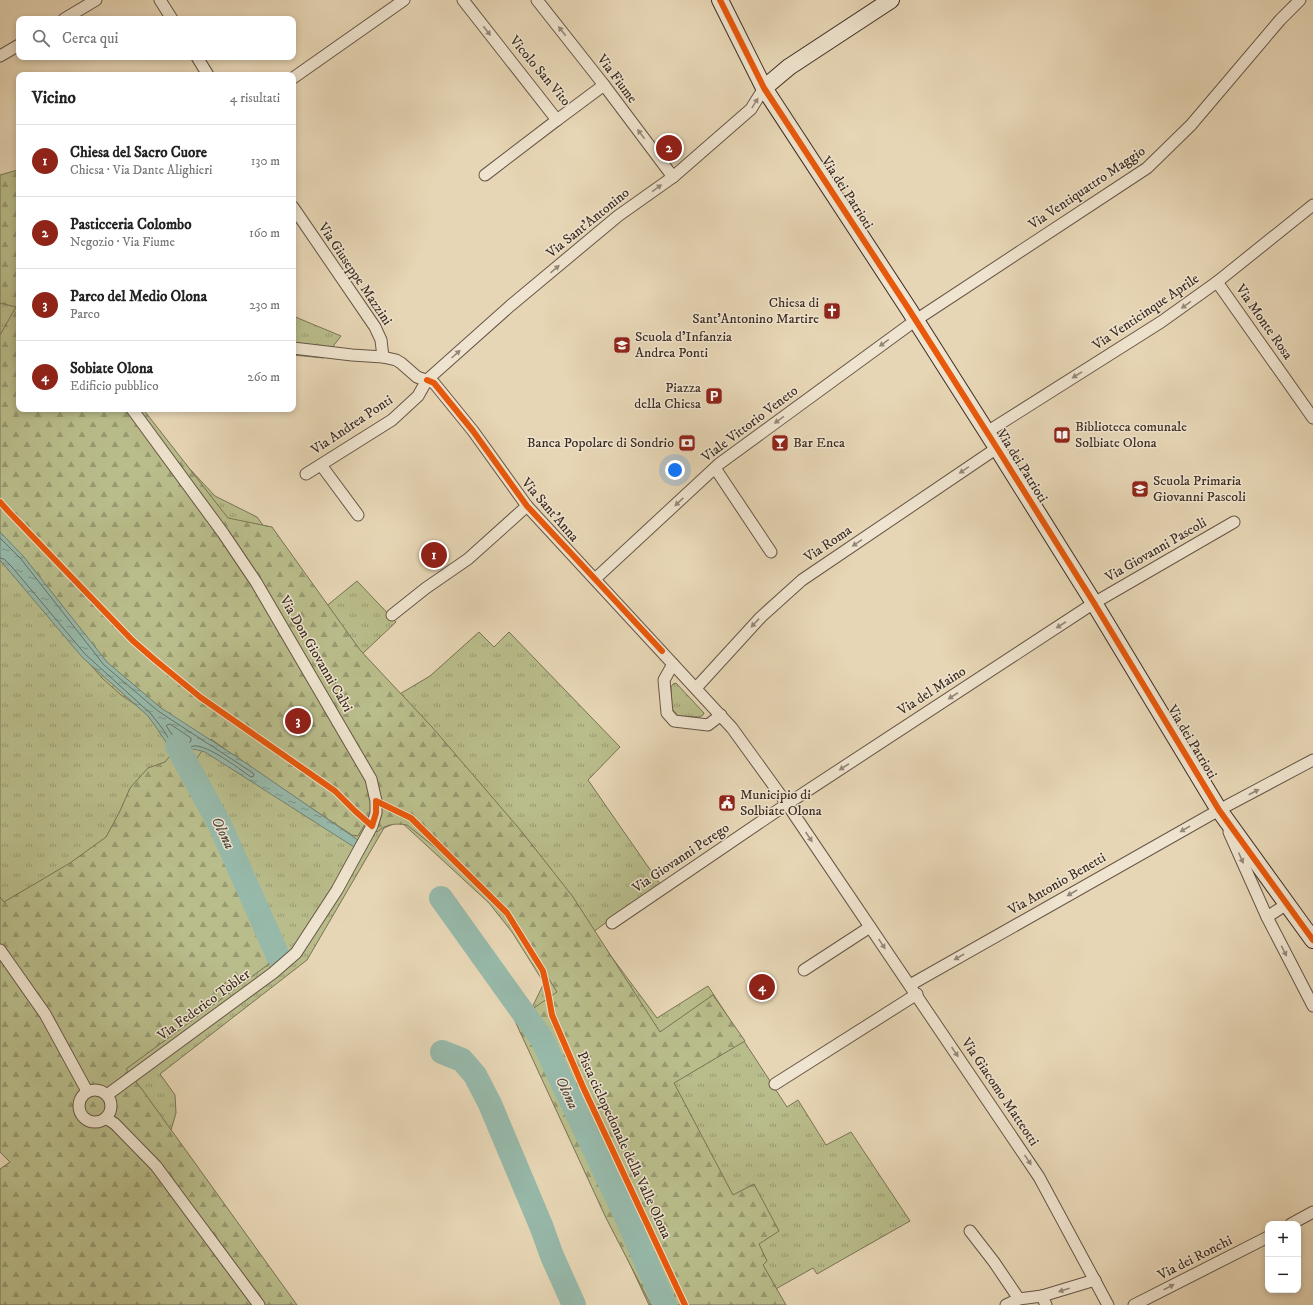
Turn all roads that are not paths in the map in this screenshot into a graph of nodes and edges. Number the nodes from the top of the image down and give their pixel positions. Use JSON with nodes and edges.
{"nodes":[{"id":1,"x":96,"y":0,"type":"edge"},
{"id":2,"x":160,"y":0,"type":"edge"},
{"id":3,"x":404,"y":0,"type":"edge"},
{"id":4,"x":463,"y":0,"type":"edge"},
{"id":5,"x":537,"y":0,"type":"edge"},
{"id":6,"x":720,"y":0,"type":"edge"},
{"id":7,"x":891,"y":0,"type":"edge"},
{"id":8,"x":1300,"y":0,"type":"edge"},
{"id":9,"x":69,"y":16,"type":"edge"},
{"id":10,"x":170,"y":16,"type":"edge"},
{"id":11,"x":16,"y":47,"type":"edge"},
{"id":12,"x":0,"y":56,"type":"edge"},
{"id":13,"x":199,"y":60,"type":"edge"},
{"id":14,"x":206,"y":72,"type":"edge"},
{"id":15,"x":296,"y":76,"type":"edge"},
{"id":16,"x":604,"y":85,"type":"junction"},
{"id":17,"x":764,"y":88,"type":"junction"},
{"id":18,"x":557,"y":120,"type":"junction"},
{"id":19,"x":486,"y":175,"type":"dead end"},
{"id":20,"x":673,"y":177,"type":"junction"},
{"id":21,"x":1313,"y":205,"type":"edge"},
{"id":22,"x":296,"y":212,"type":"edge"},
{"id":23,"x":1217,"y":282,"type":"junction"},
{"id":24,"x":916,"y":320,"type":"junction"},
{"id":25,"x":296,"y":348,"type":"edge"},
{"id":26,"x":382,"y":357,"type":"junction"},
{"id":27,"x":427,"y":380,"type":"junction"},
{"id":28,"x":134,"y":412,"type":"edge"},
{"id":29,"x":1313,"y":418,"type":"edge"},
{"id":30,"x":987,"y":432,"type":"junction"},
{"id":31,"x":997,"y":448,"type":"junction"},
{"id":32,"x":321,"y":465,"type":"junction"},
{"id":33,"x":715,"y":468,"type":"junction"},
{"id":34,"x":306,"y":474,"type":"dead end"},
{"id":35,"x":527,"y":506,"type":"junction"},
{"id":36,"x":358,"y":515,"type":"dead end"},
{"id":37,"x":1234,"y":522,"type":"dead end"},
{"id":38,"x":772,"y":552,"type":"dead end"},
{"id":39,"x":594,"y":579,"type":"junction"},
{"id":40,"x":1094,"y":603,"type":"junction"},
{"id":41,"x":392,"y":615,"type":"dead end"},
{"id":42,"x":673,"y":664,"type":"junction"},
{"id":43,"x":696,"y":688,"type":"junction"},
{"id":44,"x":721,"y":715,"type":"junction"},
{"id":45,"x":1313,"y":760,"type":"edge"},
{"id":46,"x":787,"y":804,"type":"junction"},
{"id":47,"x":1219,"y":810,"type":"junction"},
{"id":48,"x":1287,"y":904,"type":"junction"},
{"id":49,"x":1266,"y":917,"type":"junction"},
{"id":50,"x":612,"y":923,"type":"dead end"},
{"id":51,"x":870,"y":927,"type":"junction"},
{"id":52,"x":310,"y":931,"type":"joint"},
{"id":53,"x":1313,"y":940,"type":"edge"},
{"id":54,"x":0,"y":950,"type":"edge"},
{"id":55,"x":804,"y":970,"type":"dead end"},
{"id":56,"x":913,"y":989,"type":"junction"},
{"id":57,"x":1313,"y":1006,"type":"edge"},
{"id":58,"x":775,"y":1084,"type":"dead end"},
{"id":59,"x":87,"y":1091,"type":"junction"},
{"id":60,"x":107,"y":1095,"type":"junction"},
{"id":61,"x":106,"y":1118,"type":"junction"},
{"id":62,"x":1313,"y":1212,"type":"edge"},
{"id":63,"x":1296,"y":1221,"type":"edge"},
{"id":64,"x":970,"y":1232,"type":"dead end"},
{"id":65,"x":1265,"y":1239,"type":"edge"},
{"id":66,"x":1095,"y":1280,"type":"junction"},
{"id":67,"x":1018,"y":1299,"type":"junction"},
{"id":68,"x":1044,"y":1301,"type":"edge"},
{"id":69,"x":259,"y":1305,"type":"edge"},
{"id":70,"x":1006,"y":1305,"type":"edge"},
{"id":71,"x":1108,"y":1305,"type":"edge"},
{"id":72,"x":1134,"y":1305,"type":"edge"}],
"edges":[{"from":1,"to":9,"type":"street"},
{"from":2,"to":10,"type":"street"},
{"from":3,"to":15,"type":"street"},
{"from":4,"to":18,"type":"street","name":"Vicolo San Vito","one_way":true},
{"from":16,"to":5,"type":"street","name":"Via Fiume","one_way":true},
{"from":6,"to":17,"type":"street","name":"Via dei Patrioti"},
{"from":7,"to":17,"type":"street"},
{"from":8,"to":24,"type":"street","name":"Via Ventiquattro Maggio"},
{"from":11,"to":12,"type":"street"},
{"from":13,"to":14,"type":"street"},
{"from":16,"to":18,"type":"street","name":"Vicolo San Vito"},
{"from":20,"to":16,"type":"street","name":"Via Fiume","one_way":true},
{"from":20,"to":17,"type":"street","name":"Via Sant'Antonino","one_way":true},
{"from":17,"to":24,"type":"street","name":"Via dei Patrioti"},
{"from":18,"to":19,"type":"street"},
{"from":27,"to":20,"type":"street","name":"Via Sant'Antonino","one_way":true},
{"from":21,"to":23,"type":"street","name":"Via Venticinque Aprile"},
{"from":22,"to":26,"type":"street","name":"Via Giuseppe Mazzini"},
{"from":23,"to":29,"type":"street","name":"Via Monte Rosa"},
{"from":23,"to":30,"type":"street","name":"Via Venticinque Aprile","one_way":true},
{"from":24,"to":30,"type":"street","name":"Via dei Patrioti"},
{"from":24,"to":33,"type":"street","name":"Viale Vittorio Veneto","one_way":true},
{"from":25,"to":26,"type":"street"},
{"from":26,"to":27,"type":"street"},
{"from":27,"to":32,"type":"street","name":"Via Andrea Ponti"},
{"from":27,"to":35,"type":"street","name":"Via Sant'Anna"},
{"from":28,"to":52,"type":"street","name":"Via Don Giovanni Calvi"},
{"from":30,"to":31,"type":"street","name":"Via dei Patrioti"},
{"from":31,"to":40,"type":"street","name":"Via dei Patrioti"},
{"from":31,"to":43,"type":"street","name":"Via Roma","one_way":true},
{"from":32,"to":34,"type":"street","name":"Via Andrea Ponti"},
{"from":32,"to":36,"type":"street"},
{"from":33,"to":38,"type":"street"},
{"from":33,"to":39,"type":"street","name":"Viale Vittorio Veneto","one_way":true},
{"from":35,"to":39,"type":"street","name":"Via Sant'Anna"},
{"from":35,"to":41,"type":"street"},
{"from":37,"to":40,"type":"street","name":"Via Giovanni Pascoli"},
{"from":39,"to":42,"type":"street","name":"Via Sant'Anna"},
{"from":40,"to":46,"type":"street","name":"Via del Maino","one_way":true},
{"from":40,"to":47,"type":"street","name":"Via dei Patrioti"},
{"from":42,"to":43,"type":"street","name":"Via Sant'Anna"},
{"from":42,"to":44,"type":"street"},
{"from":43,"to":44,"type":"street","name":"Via Giacomo Matteotti"},
{"from":44,"to":46,"type":"street","name":"Via Giacomo Matteotti"},
{"from":47,"to":45,"type":"street","name":"Via Antonio Benetti","one_way":true},
{"from":46,"to":50,"type":"street","name":"Via Giovanni Perego"},
{"from":46,"to":51,"type":"street","name":"Via Giacomo Matteotti","one_way":true},
{"from":47,"to":48,"type":"street","name":"Via dei Patrioti"},
{"from":47,"to":49,"type":"street","one_way":true},
{"from":47,"to":56,"type":"street","name":"Via Antonio Benetti","one_way":true},
{"from":48,"to":49,"type":"street"},
{"from":48,"to":53,"type":"street","name":"Via dei Patrioti"},
{"from":49,"to":57,"type":"street","one_way":true},
{"from":51,"to":55,"type":"street"},
{"from":51,"to":56,"type":"street","name":"Via Giacomo Matteotti","one_way":true},
{"from":52,"to":60,"type":"street","name":"Via Federico Tobler"},
{"from":54,"to":59,"type":"street"},
{"from":56,"to":58,"type":"street","name":"Via Antonio Benetti"},
{"from":56,"to":66,"type":"street","name":"Via Giacomo Matteotti","one_way":true},
{"from":59,"to":60,"type":"street"},
{"from":59,"to":61,"type":"street"},
{"from":60,"to":61,"type":"street"},
{"from":61,"to":69,"type":"street"},
{"from":62,"to":63,"type":"street"},
{"from":64,"to":67,"type":"street"},
{"from":72,"to":65,"type":"street","name":"Via dei Ronchi","one_way":true},
{"from":66,"to":68,"type":"street","one_way":true},
{"from":66,"to":71,"type":"street","name":"Via Giacomo Matteotti"},
{"from":67,"to":68,"type":"street"},
{"from":67,"to":70,"type":"street"}]}
